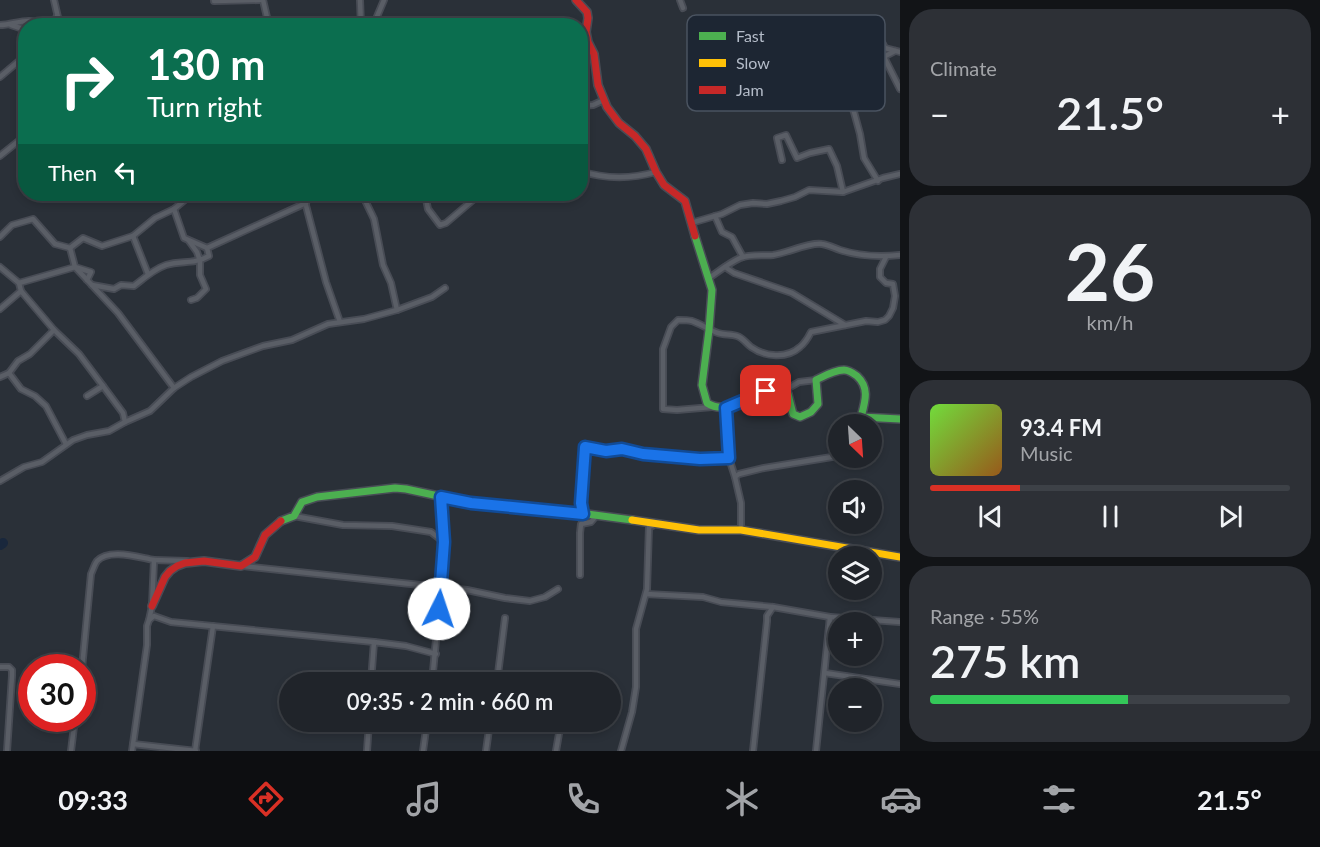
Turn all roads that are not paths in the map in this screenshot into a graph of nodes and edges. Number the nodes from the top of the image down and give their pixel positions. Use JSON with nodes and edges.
{"nodes":[{"id":1,"x":54,"y":0,"type":"edge"},
{"id":2,"x":214,"y":0,"type":"edge"},
{"id":3,"x":262,"y":0,"type":"edge"},
{"id":4,"x":360,"y":0,"type":"edge"},
{"id":5,"x":384,"y":0,"type":"edge"},
{"id":6,"x":576,"y":0,"type":"edge"},
{"id":7,"x":680,"y":0,"type":"edge"},
{"id":8,"x":683,"y":8,"type":"dead end"},
{"id":9,"x":57,"y":16,"type":"edge"},
{"id":10,"x":266,"y":18,"type":"edge"},
{"id":11,"x":360,"y":18,"type":"edge"},
{"id":12,"x":376,"y":18,"type":"edge"},
{"id":13,"x":588,"y":18,"type":"edge"},
{"id":14,"x":18,"y":24,"type":"edge"},
{"id":15,"x":0,"y":25,"type":"edge"},
{"id":16,"x":11,"y":25,"type":"junction"},
{"id":17,"x":18,"y":27,"type":"edge"},
{"id":18,"x":588,"y":42,"type":"edge"},
{"id":19,"x":885,"y":59,"type":"edge"},
{"id":20,"x":18,"y":62,"type":"edge"},
{"id":21,"x":0,"y":77,"type":"edge"},
{"id":22,"x":900,"y":89,"type":"edge"},
{"id":23,"x":603,"y":100,"type":"junction"},
{"id":24,"x":588,"y":105,"type":"edge"},
{"id":25,"x":854,"y":111,"type":"edge"},
{"id":26,"x":18,"y":141,"type":"edge"},
{"id":27,"x":0,"y":156,"type":"edge"},
{"id":28,"x":782,"y":160,"type":"dead end"},
{"id":29,"x":588,"y":172,"type":"edge"},
{"id":30,"x":656,"y":172,"type":"junction"},
{"id":31,"x":900,"y":174,"type":"edge"},
{"id":32,"x":878,"y":180,"type":"junction"},
{"id":33,"x":843,"y":192,"type":"junction"},
{"id":34,"x":184,"y":201,"type":"edge"},
{"id":35,"x":365,"y":201,"type":"edge"},
{"id":36,"x":426,"y":201,"type":"edge"},
{"id":37,"x":472,"y":201,"type":"edge"},
{"id":38,"x":306,"y":203,"type":"joint"},
{"id":39,"x":174,"y":209,"type":"junction"},
{"id":40,"x":715,"y":216,"type":"junction"},
{"id":41,"x":691,"y":224,"type":"junction"},
{"id":42,"x":133,"y":236,"type":"junction"},
{"id":43,"x":0,"y":237,"type":"edge"},
{"id":44,"x":188,"y":239,"type":"junction"},
{"id":45,"x":70,"y":248,"type":"junction"},
{"id":46,"x":207,"y":248,"type":"junction"},
{"id":47,"x":900,"y":255,"type":"edge"},
{"id":48,"x":743,"y":257,"type":"junction"},
{"id":49,"x":886,"y":257,"type":"junction"},
{"id":50,"x":200,"y":261,"type":"junction"},
{"id":51,"x":0,"y":267,"type":"edge"},
{"id":52,"x":75,"y":267,"type":"junction"},
{"id":53,"x":725,"y":267,"type":"junction"},
{"id":54,"x":148,"y":274,"type":"junction"},
{"id":55,"x":708,"y":279,"type":"junction"},
{"id":56,"x":87,"y":280,"type":"junction"},
{"id":57,"x":19,"y":284,"type":"junction"},
{"id":58,"x":92,"y":285,"type":"junction"},
{"id":59,"x":445,"y":288,"type":"dead end"},
{"id":60,"x":21,"y":291,"type":"junction"},
{"id":61,"x":191,"y":300,"type":"dead end"},
{"id":62,"x":0,"y":309,"type":"edge"},
{"id":63,"x":397,"y":310,"type":"junction"},
{"id":64,"x":340,"y":322,"type":"junction"},
{"id":65,"x":845,"y":325,"type":"junction"},
{"id":66,"x":54,"y":330,"type":"junction"},
{"id":67,"x":709,"y":330,"type":"junction"},
{"id":68,"x":9,"y":372,"type":"junction"},
{"id":69,"x":0,"y":377,"type":"edge"},
{"id":70,"x":816,"y":380,"type":"junction"},
{"id":71,"x":103,"y":386,"type":"junction"},
{"id":72,"x":174,"y":388,"type":"junction"},
{"id":73,"x":785,"y":390,"type":"junction"},
{"id":74,"x":87,"y":396,"type":"dead end"},
{"id":75,"x":713,"y":407,"type":"junction"},
{"id":76,"x":726,"y":408,"type":"junction"},
{"id":77,"x":863,"y":414,"type":"edge"},
{"id":78,"x":900,"y":419,"type":"edge"},
{"id":79,"x":882,"y":420,"type":"edge"},
{"id":80,"x":125,"y":422,"type":"junction"},
{"id":81,"x":66,"y":444,"type":"junction"},
{"id":82,"x":729,"y":458,"type":"junction"},
{"id":83,"x":828,"y":458,"type":"edge"},
{"id":84,"x":735,"y":477,"type":"junction"},
{"id":85,"x":0,"y":481,"type":"edge"},
{"id":86,"x":441,"y":497,"type":"junction"},
{"id":87,"x":583,"y":514,"type":"junction"},
{"id":88,"x":294,"y":516,"type":"junction"},
{"id":89,"x":596,"y":516,"type":"junction"},
{"id":90,"x":699,"y":530,"type":"junction"},
{"id":91,"x":741,"y":530,"type":"junction"},
{"id":92,"x":444,"y":542,"type":"junction"},
{"id":93,"x":900,"y":557,"type":"edge"},
{"id":94,"x":153,"y":560,"type":"junction"},
{"id":95,"x":193,"y":562,"type":"junction"},
{"id":96,"x":241,"y":566,"type":"junction"},
{"id":97,"x":580,"y":575,"type":"dead end"},
{"id":98,"x":441,"y":587,"type":"junction"},
{"id":99,"x":558,"y":589,"type":"dead end"},
{"id":100,"x":646,"y":594,"type":"junction"},
{"id":101,"x":758,"y":605,"type":"junction"},
{"id":102,"x":152,"y":606,"type":"junction"},
{"id":103,"x":773,"y":607,"type":"junction"},
{"id":104,"x":767,"y":616,"type":"junction"},
{"id":105,"x":828,"y":617,"type":"edge"},
{"id":106,"x":505,"y":618,"type":"dead end"},
{"id":107,"x":150,"y":620,"type":"junction"},
{"id":108,"x":882,"y":621,"type":"edge"},
{"id":109,"x":900,"y":622,"type":"edge"},
{"id":110,"x":213,"y":626,"type":"junction"},
{"id":111,"x":828,"y":639,"type":"edge"},
{"id":112,"x":374,"y":642,"type":"junction"},
{"id":113,"x":83,"y":654,"type":"edge"},
{"id":114,"x":436,"y":654,"type":"junction"},
{"id":115,"x":0,"y":667,"type":"edge"},
{"id":116,"x":372,"y":672,"type":"edge"},
{"id":117,"x":433,"y":672,"type":"edge"},
{"id":118,"x":497,"y":672,"type":"edge"},
{"id":119,"x":825,"y":673,"type":"junction"},
{"id":120,"x":900,"y":684,"type":"edge"},
{"id":121,"x":73,"y":732,"type":"edge"},
{"id":122,"x":368,"y":732,"type":"edge"},
{"id":123,"x":426,"y":732,"type":"edge"},
{"id":124,"x":489,"y":732,"type":"edge"},
{"id":125,"x":559,"y":732,"type":"edge"},
{"id":126,"x":133,"y":744,"type":"junction"},
{"id":127,"x":7,"y":751,"type":"edge"},
{"id":128,"x":71,"y":751,"type":"edge"},
{"id":129,"x":132,"y":751,"type":"edge"},
{"id":130,"x":196,"y":751,"type":"edge"},
{"id":131,"x":367,"y":751,"type":"edge"},
{"id":132,"x":423,"y":751,"type":"edge"},
{"id":133,"x":486,"y":751,"type":"edge"},
{"id":134,"x":556,"y":751,"type":"edge"},
{"id":135,"x":621,"y":751,"type":"edge"},
{"id":136,"x":753,"y":751,"type":"edge"},
{"id":137,"x":816,"y":751,"type":"edge"}],
"edges":[{"from":1,"to":9,"type":"street"},
{"from":2,"to":3,"type":"street"},
{"from":3,"to":10,"type":"street"},
{"from":4,"to":11,"type":"street"},
{"from":5,"to":12,"type":"street"},
{"from":6,"to":13,"type":"street"},
{"from":7,"to":8,"type":"street"},
{"from":14,"to":16,"type":"street"},
{"from":15,"to":16,"type":"street"},
{"from":16,"to":17,"type":"street"},
{"from":18,"to":23,"type":"street"},
{"from":19,"to":22,"type":"street"},
{"from":20,"to":21,"type":"street"},
{"from":23,"to":24,"type":"street"},
{"from":23,"to":30,"type":"street"},
{"from":25,"to":32,"type":"street"},
{"from":26,"to":27,"type":"street"},
{"from":28,"to":33,"type":"street"},
{"from":29,"to":30,"type":"street"},
{"from":30,"to":41,"type":"street"},
{"from":31,"to":32,"type":"street"},
{"from":32,"to":33,"type":"street"},
{"from":33,"to":40,"type":"street"},
{"from":34,"to":39,"type":"street"},
{"from":35,"to":63,"type":"street"},
{"from":36,"to":37,"type":"street"},
{"from":38,"to":46,"type":"street"},
{"from":38,"to":64,"type":"street"},
{"from":39,"to":42,"type":"street"},
{"from":39,"to":44,"type":"street"},
{"from":40,"to":41,"type":"street"},
{"from":40,"to":48,"type":"street"},
{"from":41,"to":55,"type":"street"},
{"from":42,"to":45,"type":"street"},
{"from":42,"to":54,"type":"street"},
{"from":43,"to":45,"type":"street"},
{"from":44,"to":46,"type":"street"},
{"from":44,"to":50,"type":"street"},
{"from":45,"to":52,"type":"street"},
{"from":46,"to":50,"type":"street"},
{"from":47,"to":49,"type":"street"},
{"from":48,"to":49,"type":"street"},
{"from":48,"to":53,"type":"street"},
{"from":49,"to":65,"type":"street"},
{"from":50,"to":54,"type":"street"},
{"from":50,"to":61,"type":"street"},
{"from":51,"to":57,"type":"street"},
{"from":52,"to":56,"type":"street"},
{"from":52,"to":56,"type":"street"},
{"from":52,"to":57,"type":"street"},
{"from":53,"to":55,"type":"street"},
{"from":53,"to":65,"type":"street"},
{"from":54,"to":58,"type":"street"},
{"from":55,"to":67,"type":"street"},
{"from":56,"to":58,"type":"street"},
{"from":57,"to":60,"type":"street"},
{"from":58,"to":72,"type":"street"},
{"from":59,"to":63,"type":"street"},
{"from":60,"to":62,"type":"street"},
{"from":60,"to":66,"type":"street"},
{"from":63,"to":64,"type":"street"},
{"from":64,"to":72,"type":"street"},
{"from":65,"to":67,"type":"street"},
{"from":66,"to":68,"type":"street"},
{"from":66,"to":71,"type":"street"},
{"from":67,"to":75,"type":"street"},
{"from":67,"to":75,"type":"street"},
{"from":68,"to":69,"type":"street"},
{"from":68,"to":81,"type":"street"},
{"from":70,"to":73,"type":"street"},
{"from":70,"to":73,"type":"street"},
{"from":70,"to":77,"type":"street"},
{"from":71,"to":74,"type":"street"},
{"from":71,"to":80,"type":"street"},
{"from":72,"to":80,"type":"street"},
{"from":73,"to":76,"type":"street"},
{"from":75,"to":76,"type":"street"},
{"from":76,"to":82,"type":"street"},
{"from":78,"to":79,"type":"street"},
{"from":80,"to":81,"type":"street"},
{"from":81,"to":85,"type":"street"},
{"from":82,"to":84,"type":"street"},
{"from":82,"to":87,"type":"street"},
{"from":83,"to":84,"type":"street"},
{"from":84,"to":91,"type":"street"},
{"from":86,"to":87,"type":"street"},
{"from":86,"to":88,"type":"street"},
{"from":86,"to":92,"type":"street"},
{"from":87,"to":89,"type":"street"},
{"from":88,"to":92,"type":"street"},
{"from":88,"to":96,"type":"street"},
{"from":89,"to":90,"type":"street"},
{"from":89,"to":97,"type":"street"},
{"from":90,"to":91,"type":"street"},
{"from":90,"to":100,"type":"street"},
{"from":91,"to":93,"type":"street"},
{"from":92,"to":98,"type":"street"},
{"from":94,"to":95,"type":"street"},
{"from":94,"to":102,"type":"street"},
{"from":94,"to":113,"type":"street"},
{"from":95,"to":96,"type":"street"},
{"from":95,"to":102,"type":"street"},
{"from":96,"to":98,"type":"street"},
{"from":98,"to":99,"type":"street"},
{"from":98,"to":114,"type":"street"},
{"from":100,"to":101,"type":"street"},
{"from":100,"to":135,"type":"street"},
{"from":101,"to":103,"type":"street"},
{"from":101,"to":104,"type":"street"},
{"from":102,"to":107,"type":"street"},
{"from":103,"to":104,"type":"street"},
{"from":103,"to":105,"type":"street"},
{"from":104,"to":136,"type":"street"},
{"from":106,"to":118,"type":"street"},
{"from":107,"to":110,"type":"street"},
{"from":107,"to":126,"type":"street"},
{"from":108,"to":109,"type":"street"},
{"from":110,"to":112,"type":"street"},
{"from":110,"to":130,"type":"street"},
{"from":111,"to":119,"type":"street"},
{"from":112,"to":114,"type":"street"},
{"from":112,"to":116,"type":"street"},
{"from":114,"to":117,"type":"street"},
{"from":115,"to":127,"type":"street"},
{"from":119,"to":120,"type":"street"},
{"from":119,"to":137,"type":"street"},
{"from":121,"to":128,"type":"street"},
{"from":122,"to":131,"type":"street"},
{"from":123,"to":132,"type":"street"},
{"from":124,"to":133,"type":"street"},
{"from":125,"to":134,"type":"street"},
{"from":126,"to":129,"type":"street"},
{"from":126,"to":130,"type":"street"}]}
